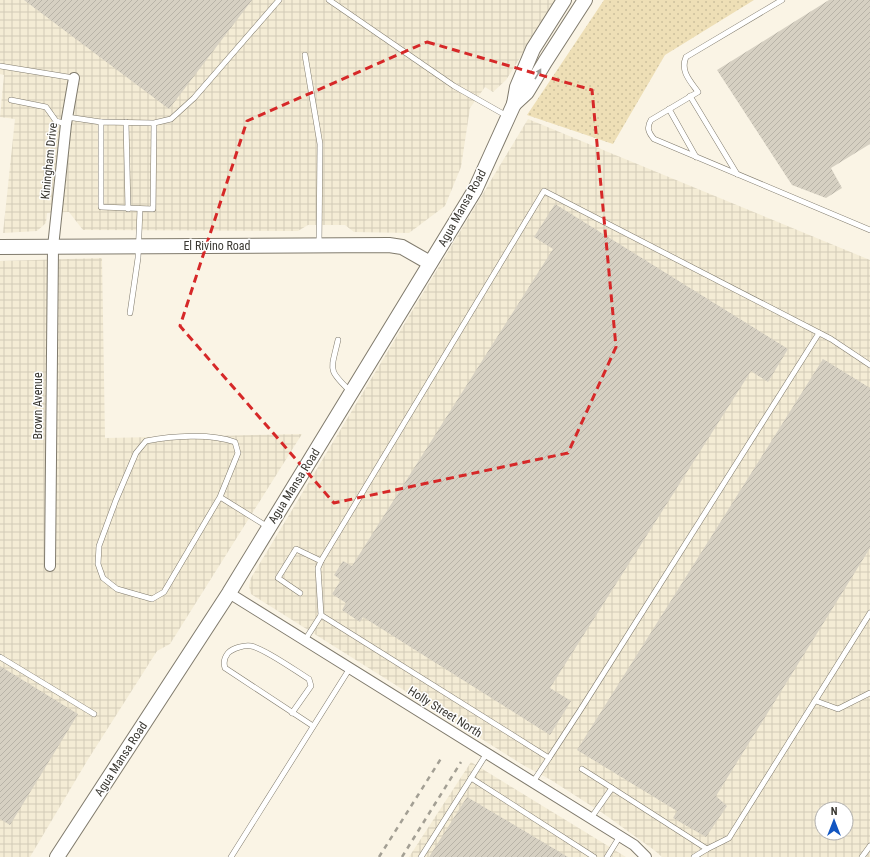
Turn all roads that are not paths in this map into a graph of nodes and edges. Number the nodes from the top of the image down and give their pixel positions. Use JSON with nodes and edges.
{"nodes":[{"id":1,"x":279,"y":0,"type":"edge"},
{"id":2,"x":329,"y":0,"type":"edge"},
{"id":3,"x":564,"y":0,"type":"edge"},
{"id":4,"x":585,"y":0,"type":"edge"},
{"id":5,"x":782,"y":0,"type":"edge"},
{"id":6,"x":305,"y":55,"type":"dead end"},
{"id":7,"x":0,"y":66,"type":"edge"},
{"id":8,"x":74,"y":78,"type":"joint"},
{"id":9,"x":690,"y":96,"type":"junction"},
{"id":10,"x":11,"y":100,"type":"dead end"},
{"id":11,"x":669,"y":109,"type":"junction"},
{"id":12,"x":511,"y":110,"type":"junction"},
{"id":13,"x":67,"y":120,"type":"junction"},
{"id":14,"x":102,"y":122,"type":"junction"},
{"id":15,"x":126,"y":122,"type":"junction"},
{"id":16,"x":154,"y":123,"type":"junction"},
{"id":17,"x":696,"y":157,"type":"junction"},
{"id":18,"x":737,"y":174,"type":"junction"},
{"id":19,"x":128,"y":209,"type":"junction"},
{"id":20,"x":140,"y":209,"type":"junction"},
{"id":21,"x":870,"y":230,"type":"edge"},
{"id":22,"x":319,"y":246,"type":"junction"},
{"id":23,"x":0,"y":247,"type":"edge"},
{"id":24,"x":53,"y":247,"type":"junction"},
{"id":25,"x":137,"y":247,"type":"junction"},
{"id":26,"x":430,"y":263,"type":"junction"},
{"id":27,"x":130,"y":313,"type":"dead end"},
{"id":28,"x":819,"y":333,"type":"junction"},
{"id":29,"x":338,"y":340,"type":"dead end"},
{"id":30,"x":870,"y":366,"type":"edge"},
{"id":31,"x":352,"y":392,"type":"junction"},
{"id":32,"x":220,"y":497,"type":"junction"},
{"id":33,"x":268,"y":528,"type":"junction"},
{"id":34,"x":321,"y":561,"type":"junction"},
{"id":35,"x":50,"y":566,"type":"dead end"},
{"id":36,"x":229,"y":593,"type":"junction"},
{"id":37,"x":300,"y":593,"type":"dead end"},
{"id":38,"x":870,"y":613,"type":"edge"},
{"id":39,"x":321,"y":614,"type":"junction"},
{"id":40,"x":305,"y":640,"type":"junction"},
{"id":41,"x":0,"y":657,"type":"edge"},
{"id":42,"x":350,"y":668,"type":"junction"},
{"id":43,"x":870,"y":693,"type":"edge"},
{"id":44,"x":816,"y":701,"type":"junction"},
{"id":45,"x":292,"y":713,"type":"junction"},
{"id":46,"x":94,"y":714,"type":"dead end"},
{"id":47,"x":313,"y":726,"type":"junction"},
{"id":48,"x":486,"y":753,"type":"junction"},
{"id":49,"x":549,"y":758,"type":"junction"},
{"id":50,"x":582,"y":769,"type":"dead end"},
{"id":51,"x":471,"y":778,"type":"junction"},
{"id":52,"x":533,"y":782,"type":"junction"},
{"id":53,"x":612,"y":788,"type":"junction"},
{"id":54,"x":592,"y":818,"type":"junction"},
{"id":55,"x":620,"y":836,"type":"junction"},
{"id":56,"x":870,"y":846,"type":"edge"},
{"id":57,"x":707,"y":848,"type":"junction"},
{"id":58,"x":57,"y":857,"type":"edge"},
{"id":59,"x":231,"y":857,"type":"edge"},
{"id":60,"x":421,"y":857,"type":"edge"},
{"id":61,"x":594,"y":857,"type":"edge"},
{"id":62,"x":607,"y":857,"type":"edge"},
{"id":63,"x":646,"y":857,"type":"edge"},
{"id":64,"x":694,"y":857,"type":"edge"},
{"id":65,"x":862,"y":857,"type":"edge"}],
"edges":[{"from":1,"to":16,"type":"lane"},
{"from":2,"to":12,"type":"lane"},
{"from":3,"to":12,"type":"main road","name":"Agua Mansa Road"},
{"from":12,"to":4,"type":"main road","name":"Agua Mansa Road","one_way":true},
{"from":5,"to":9,"type":"lane"},
{"from":6,"to":22,"type":"lane"},
{"from":7,"to":8,"type":"lane"},
{"from":8,"to":13,"type":"street","name":"Kiningham Drive"},
{"from":9,"to":11,"type":"lane"},
{"from":9,"to":18,"type":"lane"},
{"from":10,"to":13,"type":"lane"},
{"from":11,"to":17,"type":"lane"},
{"from":11,"to":17,"type":"lane"},
{"from":12,"to":26,"type":"main road","name":"Agua Mansa Road"},
{"from":13,"to":14,"type":"lane"},
{"from":13,"to":24,"type":"street","name":"Kiningham Drive"},
{"from":14,"to":15,"type":"lane"},
{"from":14,"to":19,"type":"lane"},
{"from":15,"to":16,"type":"lane"},
{"from":15,"to":19,"type":"lane"},
{"from":16,"to":20,"type":"lane"},
{"from":17,"to":18,"type":"lane"},
{"from":18,"to":21,"type":"lane"},
{"from":19,"to":20,"type":"lane"},
{"from":20,"to":25,"type":"lane"},
{"from":22,"to":25,"type":"main road","name":"El Rivino Road"},
{"from":22,"to":26,"type":"main road","name":"El Rivino Road"},
{"from":23,"to":24,"type":"main road","name":"El Rivino Road"},
{"from":24,"to":25,"type":"main road","name":"El Rivino Road"},
{"from":24,"to":35,"type":"street","name":"Brown Avenue"},
{"from":25,"to":27,"type":"lane"},
{"from":26,"to":31,"type":"main road","name":"Agua Mansa Road"},
{"from":28,"to":30,"type":"lane"},
{"from":28,"to":34,"type":"lane"},
{"from":28,"to":49,"type":"lane"},
{"from":29,"to":31,"type":"lane"},
{"from":31,"to":33,"type":"main road","name":"Agua Mansa Road"},
{"from":32,"to":32,"type":"lane"},
{"from":32,"to":33,"type":"lane"},
{"from":33,"to":36,"type":"main road","name":"Agua Mansa Road"},
{"from":34,"to":37,"type":"lane"},
{"from":34,"to":39,"type":"lane"},
{"from":36,"to":40,"type":"street","name":"Holly Street North"},
{"from":36,"to":58,"type":"main road","name":"Agua Mansa Road"},
{"from":38,"to":44,"type":"lane"},
{"from":39,"to":40,"type":"lane"},
{"from":39,"to":49,"type":"lane"},
{"from":40,"to":42,"type":"street","name":"Holly Street North"},
{"from":41,"to":46,"type":"lane"},
{"from":42,"to":47,"type":"lane"},
{"from":42,"to":48,"type":"street","name":"Holly Street North"},
{"from":43,"to":44,"type":"lane"},
{"from":44,"to":57,"type":"lane"},
{"from":45,"to":45,"type":"lane"},
{"from":45,"to":47,"type":"lane"},
{"from":47,"to":59,"type":"lane"},
{"from":48,"to":51,"type":"lane"},
{"from":48,"to":52,"type":"street","name":"Holly Street North"},
{"from":49,"to":52,"type":"lane"},
{"from":50,"to":53,"type":"lane"},
{"from":51,"to":60,"type":"lane"},
{"from":51,"to":61,"type":"lane"},
{"from":52,"to":54,"type":"street","name":"Holly Street North"},
{"from":53,"to":54,"type":"lane"},
{"from":53,"to":57,"type":"lane"},
{"from":54,"to":55,"type":"street","name":"Holly Street North"},
{"from":55,"to":62,"type":"lane"},
{"from":55,"to":63,"type":"street","name":"Holly Street North"},
{"from":56,"to":65,"type":"lane"},
{"from":57,"to":64,"type":"lane"}]}
